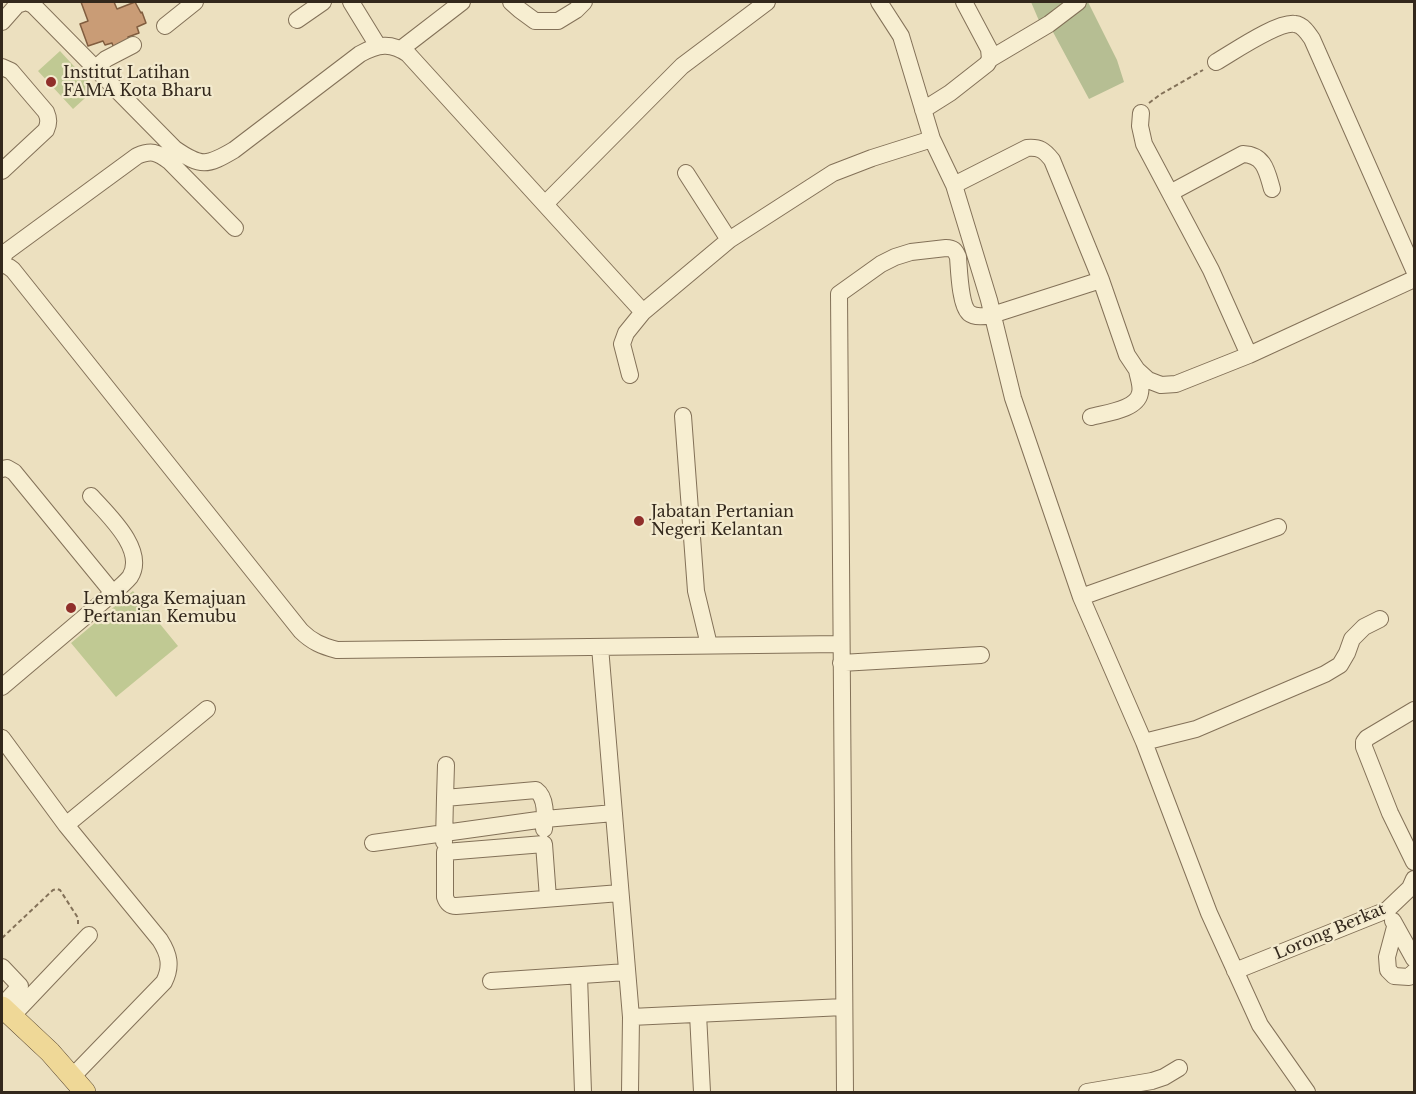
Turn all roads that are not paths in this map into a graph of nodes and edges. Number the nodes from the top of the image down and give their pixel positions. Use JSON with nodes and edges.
{"nodes":[{"id":1,"x":195,"y":2,"type":"edge"},
{"id":2,"x":323,"y":2,"type":"edge"},
{"id":3,"x":351,"y":2,"type":"edge"},
{"id":4,"x":462,"y":2,"type":"edge"},
{"id":5,"x":510,"y":2,"type":"edge"},
{"id":6,"x":584,"y":2,"type":"edge"},
{"id":7,"x":767,"y":2,"type":"edge"},
{"id":8,"x":879,"y":2,"type":"edge"},
{"id":9,"x":964,"y":2,"type":"edge"},
{"id":10,"x":1078,"y":2,"type":"edge"},
{"id":11,"x":21,"y":3,"type":"edge"},
{"id":12,"x":297,"y":20,"type":"dead end"},
{"id":13,"x":2,"y":22,"type":"edge"},
{"id":14,"x":165,"y":26,"type":"dead end"},
{"id":15,"x":133,"y":45,"type":"dead end"},
{"id":16,"x":378,"y":46,"type":"junction"},
{"id":17,"x":401,"y":49,"type":"junction"},
{"id":18,"x":990,"y":59,"type":"junction"},
{"id":19,"x":1216,"y":62,"type":"road end"},
{"id":20,"x":2,"y":67,"type":"edge"},
{"id":21,"x":96,"y":69,"type":"junction"},
{"id":22,"x":923,"y":110,"type":"junction"},
{"id":23,"x":1141,"y":113,"type":"road end"},
{"id":24,"x":932,"y":139,"type":"junction"},
{"id":25,"x":2,"y":171,"type":"edge"},
{"id":26,"x":686,"y":173,"type":"dead end"},
{"id":27,"x":954,"y":185,"type":"junction"},
{"id":28,"x":1272,"y":189,"type":"dead end"},
{"id":29,"x":1170,"y":193,"type":"junction"},
{"id":30,"x":545,"y":204,"type":"junction"},
{"id":31,"x":236,"y":228,"type":"dead end"},
{"id":32,"x":729,"y":240,"type":"junction"},
{"id":33,"x":2,"y":259,"type":"edge"},
{"id":34,"x":2,"y":264,"type":"edge"},
{"id":35,"x":1414,"y":270,"type":"edge"},
{"id":36,"x":1414,"y":279,"type":"edge"},
{"id":37,"x":1101,"y":280,"type":"junction"},
{"id":38,"x":643,"y":312,"type":"junction"},
{"id":39,"x":992,"y":315,"type":"junction"},
{"id":40,"x":1249,"y":355,"type":"junction"},
{"id":41,"x":1137,"y":370,"type":"junction"},
{"id":42,"x":630,"y":375,"type":"dead end"},
{"id":43,"x":683,"y":416,"type":"dead end"},
{"id":44,"x":1091,"y":417,"type":"dead end"},
{"id":45,"x":2,"y":469,"type":"edge"},
{"id":46,"x":92,"y":496,"type":"dead end"},
{"id":47,"x":1278,"y":527,"type":"dead end"},
{"id":48,"x":113,"y":593,"type":"junction"},
{"id":49,"x":1081,"y":597,"type":"junction"},
{"id":50,"x":1380,"y":619,"type":"dead end"},
{"id":51,"x":841,"y":644,"type":"junction"},
{"id":52,"x":709,"y":645,"type":"junction"},
{"id":53,"x":600,"y":647,"type":"junction"},
{"id":54,"x":981,"y":655,"type":"dead end"},
{"id":55,"x":842,"y":663,"type":"junction"},
{"id":56,"x":2,"y":687,"type":"edge"},
{"id":57,"x":207,"y":710,"type":"dead end"},
{"id":58,"x":1414,"y":710,"type":"edge"},
{"id":59,"x":2,"y":738,"type":"edge"},
{"id":60,"x":1144,"y":742,"type":"junction"},
{"id":61,"x":446,"y":765,"type":"dead end"},
{"id":62,"x":445,"y":798,"type":"junction"},
{"id":63,"x":614,"y":813,"type":"junction"},
{"id":64,"x":544,"y":819,"type":"junction"},
{"id":65,"x":66,"y":825,"type":"junction"},
{"id":66,"x":444,"y":833,"type":"junction"},
{"id":67,"x":373,"y":843,"type":"dead end"},
{"id":68,"x":544,"y":844,"type":"junction"},
{"id":69,"x":445,"y":852,"type":"junction"},
{"id":70,"x":1414,"y":862,"type":"edge"},
{"id":71,"x":1414,"y":879,"type":"edge"},
{"id":72,"x":620,"y":892,"type":"junction"},
{"id":73,"x":549,"y":898,"type":"junction"},
{"id":74,"x":1387,"y":910,"type":"junction"},
{"id":75,"x":1395,"y":927,"type":"junction"},
{"id":76,"x":84,"y":929,"type":"road end"},
{"id":77,"x":1414,"y":959,"type":"edge"},
{"id":78,"x":2,"y":967,"type":"edge"},
{"id":79,"x":1235,"y":971,"type":"junction"},
{"id":80,"x":627,"y":972,"type":"junction"},
{"id":81,"x":1414,"y":972,"type":"edge"},
{"id":82,"x":579,"y":976,"type":"junction"},
{"id":83,"x":491,"y":981,"type":"dead end"},
{"id":84,"x":844,"y":1007,"type":"junction"},
{"id":85,"x":5,"y":1010,"type":"edge"},
{"id":86,"x":698,"y":1014,"type":"junction"},
{"id":87,"x":631,"y":1017,"type":"junction"},
{"id":88,"x":1179,"y":1068,"type":"dead end"},
{"id":89,"x":79,"y":1084,"type":"edge"},
{"id":90,"x":583,"y":1092,"type":"edge"},
{"id":91,"x":630,"y":1092,"type":"edge"},
{"id":92,"x":702,"y":1092,"type":"edge"},
{"id":93,"x":845,"y":1092,"type":"edge"},
{"id":94,"x":1088,"y":1092,"type":"edge"},
{"id":95,"x":1307,"y":1092,"type":"edge"}],
"edges":[{"from":1,"to":14,"type":"street"},
{"from":2,"to":12,"type":"street"},
{"from":3,"to":16,"type":"street"},
{"from":4,"to":17,"type":"street"},
{"from":5,"to":6,"type":"street"},
{"from":7,"to":30,"type":"street"},
{"from":8,"to":22,"type":"street"},
{"from":9,"to":18,"type":"street"},
{"from":10,"to":18,"type":"street"},
{"from":11,"to":13,"type":"street"},
{"from":11,"to":21,"type":"street"},
{"from":15,"to":21,"type":"street"},
{"from":16,"to":17,"type":"street"},
{"from":16,"to":21,"type":"street"},
{"from":17,"to":30,"type":"street"},
{"from":18,"to":22,"type":"street"},
{"from":19,"to":35,"type":"street"},
{"from":20,"to":25,"type":"street"},
{"from":22,"to":24,"type":"street"},
{"from":23,"to":29,"type":"street"},
{"from":24,"to":27,"type":"street"},
{"from":24,"to":32,"type":"street"},
{"from":26,"to":32,"type":"street"},
{"from":27,"to":37,"type":"street"},
{"from":27,"to":39,"type":"street"},
{"from":28,"to":29,"type":"street"},
{"from":29,"to":40,"type":"street"},
{"from":30,"to":38,"type":"street"},
{"from":31,"to":33,"type":"street"},
{"from":32,"to":38,"type":"street"},
{"from":34,"to":53,"type":"street"},
{"from":36,"to":40,"type":"street"},
{"from":37,"to":39,"type":"street"},
{"from":37,"to":41,"type":"street"},
{"from":38,"to":42,"type":"street"},
{"from":39,"to":49,"type":"street"},
{"from":39,"to":51,"type":"street"},
{"from":40,"to":41,"type":"street"},
{"from":41,"to":44,"type":"street"},
{"from":43,"to":52,"type":"street"},
{"from":45,"to":48,"type":"street"},
{"from":46,"to":48,"type":"street"},
{"from":47,"to":49,"type":"street"},
{"from":48,"to":56,"type":"street"},
{"from":49,"to":60,"type":"street"},
{"from":50,"to":60,"type":"street"},
{"from":51,"to":52,"type":"street"},
{"from":51,"to":55,"type":"street"},
{"from":52,"to":53,"type":"street"},
{"from":53,"to":63,"type":"street"},
{"from":54,"to":55,"type":"street"},
{"from":55,"to":84,"type":"street"},
{"from":57,"to":65,"type":"street"},
{"from":58,"to":70,"type":"street"},
{"from":59,"to":65,"type":"street"},
{"from":60,"to":79,"type":"street"},
{"from":61,"to":62,"type":"street"},
{"from":62,"to":64,"type":"street"},
{"from":62,"to":66,"type":"street"},
{"from":63,"to":64,"type":"street"},
{"from":63,"to":72,"type":"street"},
{"from":64,"to":66,"type":"street"},
{"from":64,"to":68,"type":"street"},
{"from":65,"to":89,"type":"street"},
{"from":66,"to":67,"type":"street"},
{"from":66,"to":69,"type":"street"},
{"from":68,"to":69,"type":"street"},
{"from":68,"to":73,"type":"street"},
{"from":69,"to":73,"type":"street"},
{"from":71,"to":74,"type":"street","name":"Lorong Berkat"},
{"from":72,"to":73,"type":"street"},
{"from":72,"to":80,"type":"street"},
{"from":74,"to":75,"type":"street"},
{"from":74,"to":79,"type":"street","name":"Lorong Berkat"},
{"from":75,"to":77,"type":"street"},
{"from":75,"to":81,"type":"street"},
{"from":76,"to":85,"type":"street"},
{"from":78,"to":85,"type":"street"},
{"from":79,"to":95,"type":"street"},
{"from":80,"to":82,"type":"street"},
{"from":80,"to":87,"type":"street"},
{"from":82,"to":83,"type":"street"},
{"from":82,"to":90,"type":"street"},
{"from":84,"to":86,"type":"street"},
{"from":84,"to":93,"type":"street"},
{"from":85,"to":89,"type":"main road"},
{"from":86,"to":87,"type":"street"},
{"from":86,"to":92,"type":"street"},
{"from":87,"to":91,"type":"street"},
{"from":88,"to":94,"type":"street"}]}
